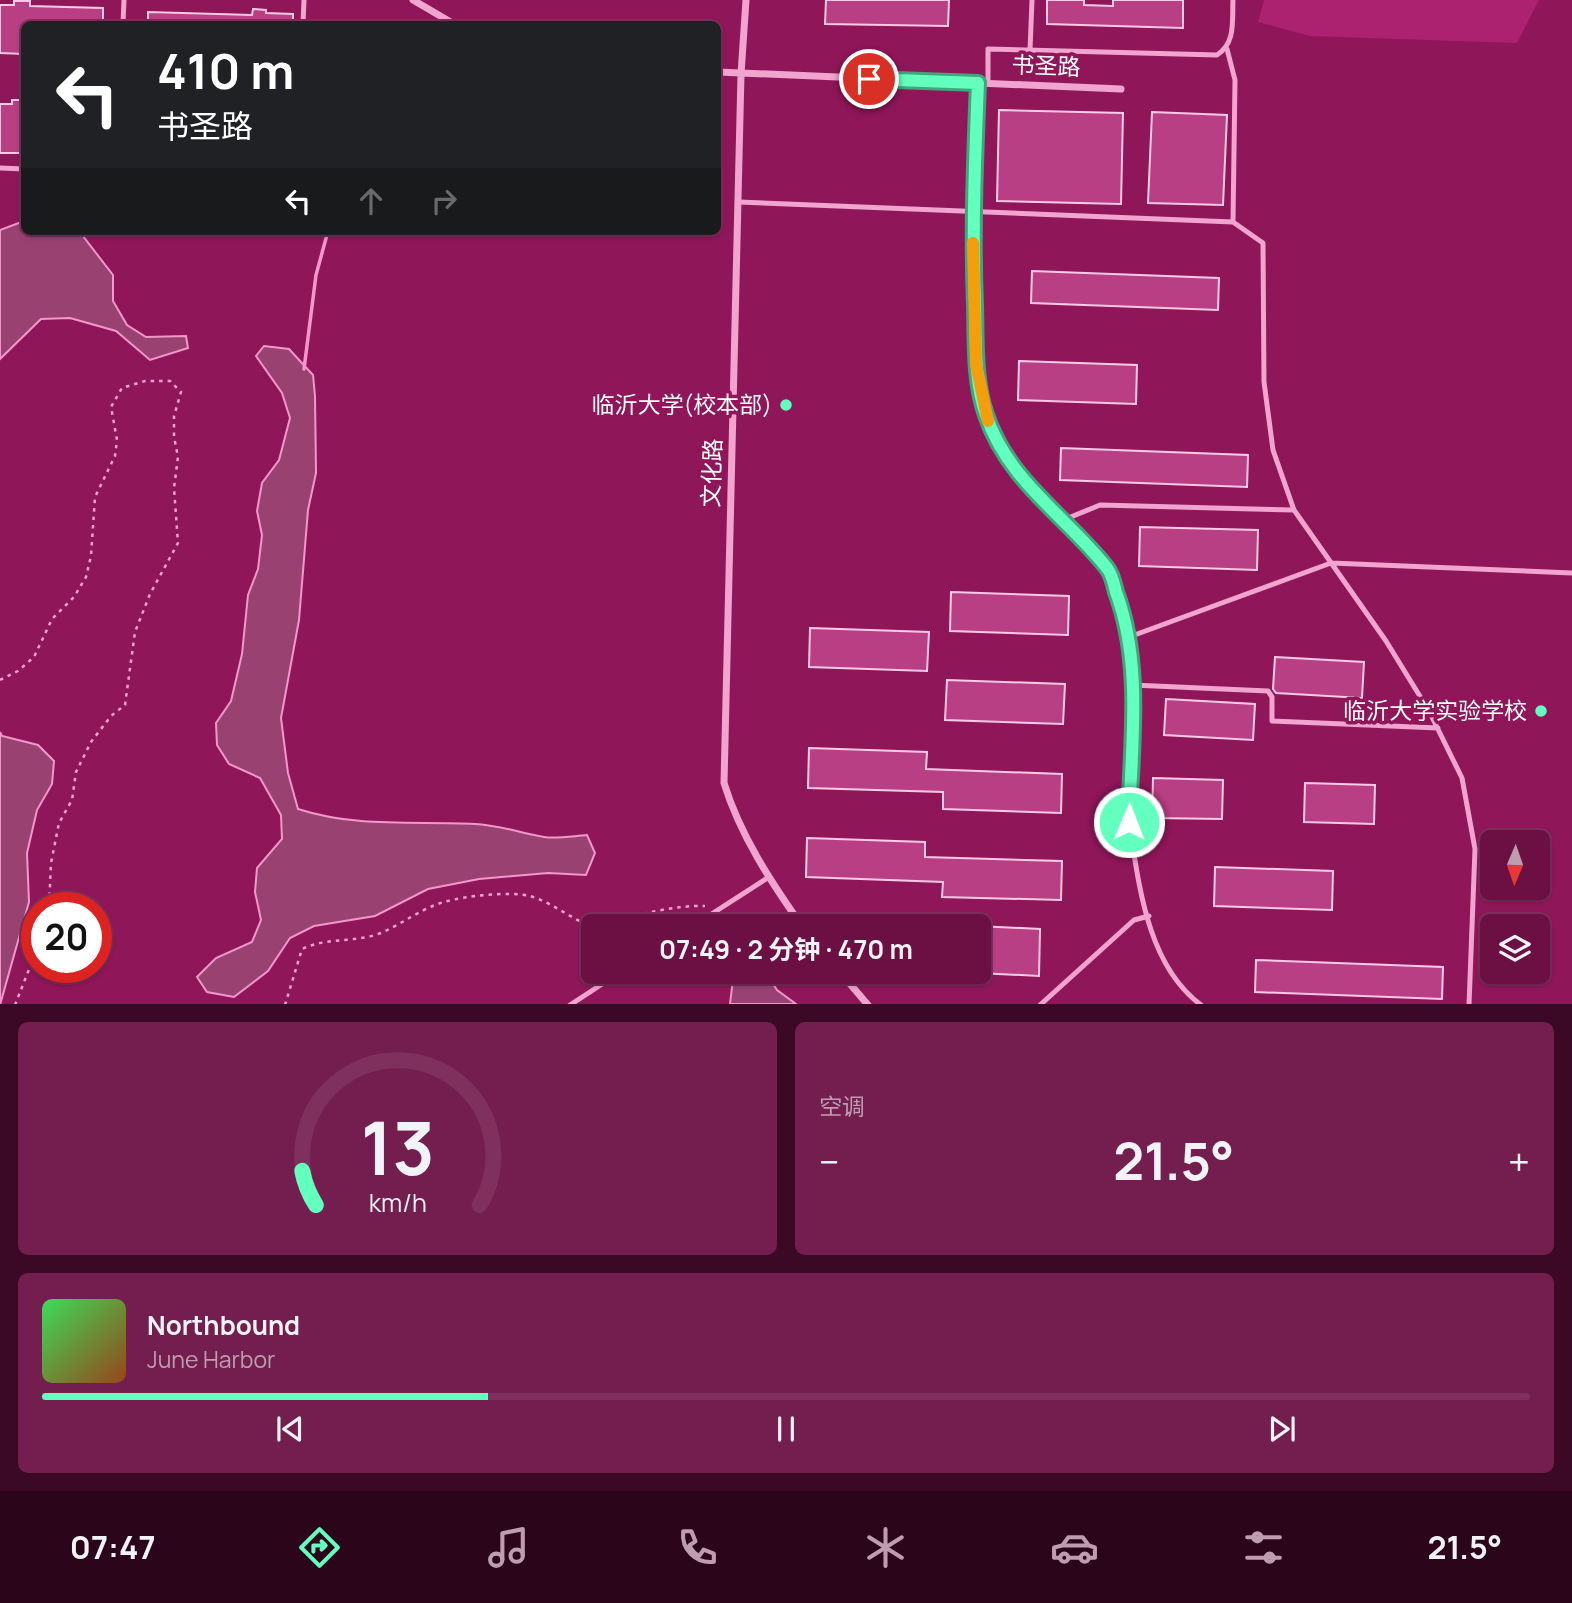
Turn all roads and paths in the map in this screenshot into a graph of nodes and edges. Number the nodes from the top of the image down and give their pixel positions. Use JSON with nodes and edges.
{"nodes":[{"id":1,"x":124,"y":0,"type":"edge"},
{"id":2,"x":304,"y":0,"type":"edge"},
{"id":3,"x":413,"y":0,"type":"edge"},
{"id":4,"x":746,"y":0,"type":"edge"},
{"id":5,"x":1032,"y":0,"type":"edge"},
{"id":6,"x":1233,"y":0,"type":"edge"},
{"id":7,"x":123,"y":21,"type":"edge"},
{"id":8,"x":303,"y":21,"type":"edge"},
{"id":9,"x":449,"y":21,"type":"edge"},
{"id":10,"x":1227,"y":49,"type":"junction"},
{"id":11,"x":1030,"y":50,"type":"junction"},
{"id":12,"x":721,"y":72,"type":"edge"},
{"id":13,"x":741,"y":74,"type":"junction"},
{"id":14,"x":978,"y":83,"type":"junction"},
{"id":15,"x":988,"y":83,"type":"junction"},
{"id":16,"x":1121,"y":89,"type":"dead end"},
{"id":17,"x":0,"y":168,"type":"edge"},
{"id":18,"x":21,"y":169,"type":"edge"},
{"id":19,"x":739,"y":202,"type":"junction"},
{"id":20,"x":972,"y":212,"type":"junction"},
{"id":21,"x":1233,"y":222,"type":"junction"},
{"id":22,"x":1294,"y":510,"type":"junction"},
{"id":23,"x":1061,"y":521,"type":"junction"},
{"id":24,"x":1331,"y":563,"type":"junction"},
{"id":25,"x":1572,"y":573,"type":"edge"},
{"id":26,"x":1129,"y":637,"type":"junction"},
{"id":27,"x":0,"y":680,"type":"edge"},
{"id":28,"x":1132,"y":685,"type":"junction"},
{"id":29,"x":1438,"y":728,"type":"junction"},
{"id":30,"x":769,"y":877,"type":"junction"},
{"id":31,"x":50,"y":892,"type":"edge"},
{"id":32,"x":722,"y":907,"type":"junction"},
{"id":33,"x":648,"y":914,"type":"edge"},
{"id":34,"x":711,"y":914,"type":"edge"},
{"id":35,"x":794,"y":914,"type":"edge"},
{"id":36,"x":1149,"y":916,"type":"junction"},
{"id":37,"x":581,"y":920,"type":"edge"},
{"id":38,"x":23,"y":983,"type":"edge"},
{"id":39,"x":602,"y":984,"type":"edge"},
{"id":40,"x":850,"y":984,"type":"edge"},
{"id":41,"x":15,"y":1004,"type":"edge"},
{"id":42,"x":285,"y":1004,"type":"edge"},
{"id":43,"x":570,"y":1004,"type":"edge"},
{"id":44,"x":868,"y":1004,"type":"edge"},
{"id":45,"x":1040,"y":1004,"type":"edge"},
{"id":46,"x":1201,"y":1004,"type":"edge"},
{"id":47,"x":1469,"y":1004,"type":"edge"}],
"edges":[{"from":1,"to":7,"type":"lane"},
{"from":2,"to":8,"type":"lane"},
{"from":3,"to":9,"type":"street"},
{"from":4,"to":13,"type":"street","name":"文化路"},
{"from":5,"to":11,"type":"lane"},
{"from":6,"to":10,"type":"lane"},
{"from":10,"to":11,"type":"lane"},
{"from":10,"to":21,"type":"lane"},
{"from":11,"to":15,"type":"lane"},
{"from":12,"to":13,"type":"street","name":"书圣路"},
{"from":13,"to":14,"type":"street","name":"书圣路"},
{"from":13,"to":19,"type":"street","name":"文化路"},
{"from":14,"to":15,"type":"street","name":"书圣路"},
{"from":14,"to":20,"type":"lane"},
{"from":15,"to":16,"type":"street","name":"书圣路"},
{"from":17,"to":18,"type":"lane"},
{"from":19,"to":20,"type":"lane"},
{"from":19,"to":30,"type":"street","name":"文化路"},
{"from":20,"to":21,"type":"lane"},
{"from":20,"to":23,"type":"lane"},
{"from":21,"to":22,"type":"lane"},
{"from":22,"to":23,"type":"lane"},
{"from":22,"to":24,"type":"lane"},
{"from":23,"to":26,"type":"lane"},
{"from":24,"to":25,"type":"lane"},
{"from":24,"to":26,"type":"lane"},
{"from":24,"to":29,"type":"lane"},
{"from":26,"to":28,"type":"lane"},
{"from":27,"to":31,"type":"path"},
{"from":28,"to":29,"type":"lane"},
{"from":28,"to":36,"type":"lane"},
{"from":29,"to":47,"type":"lane"},
{"from":30,"to":32,"type":"lane"},
{"from":30,"to":35,"type":"street","name":"文化路"},
{"from":32,"to":33,"type":"path"},
{"from":32,"to":34,"type":"lane"},
{"from":36,"to":45,"type":"lane"},
{"from":36,"to":46,"type":"lane"},
{"from":37,"to":42,"type":"path"},
{"from":38,"to":41,"type":"path"},
{"from":39,"to":43,"type":"lane"},
{"from":40,"to":44,"type":"street"}]}
